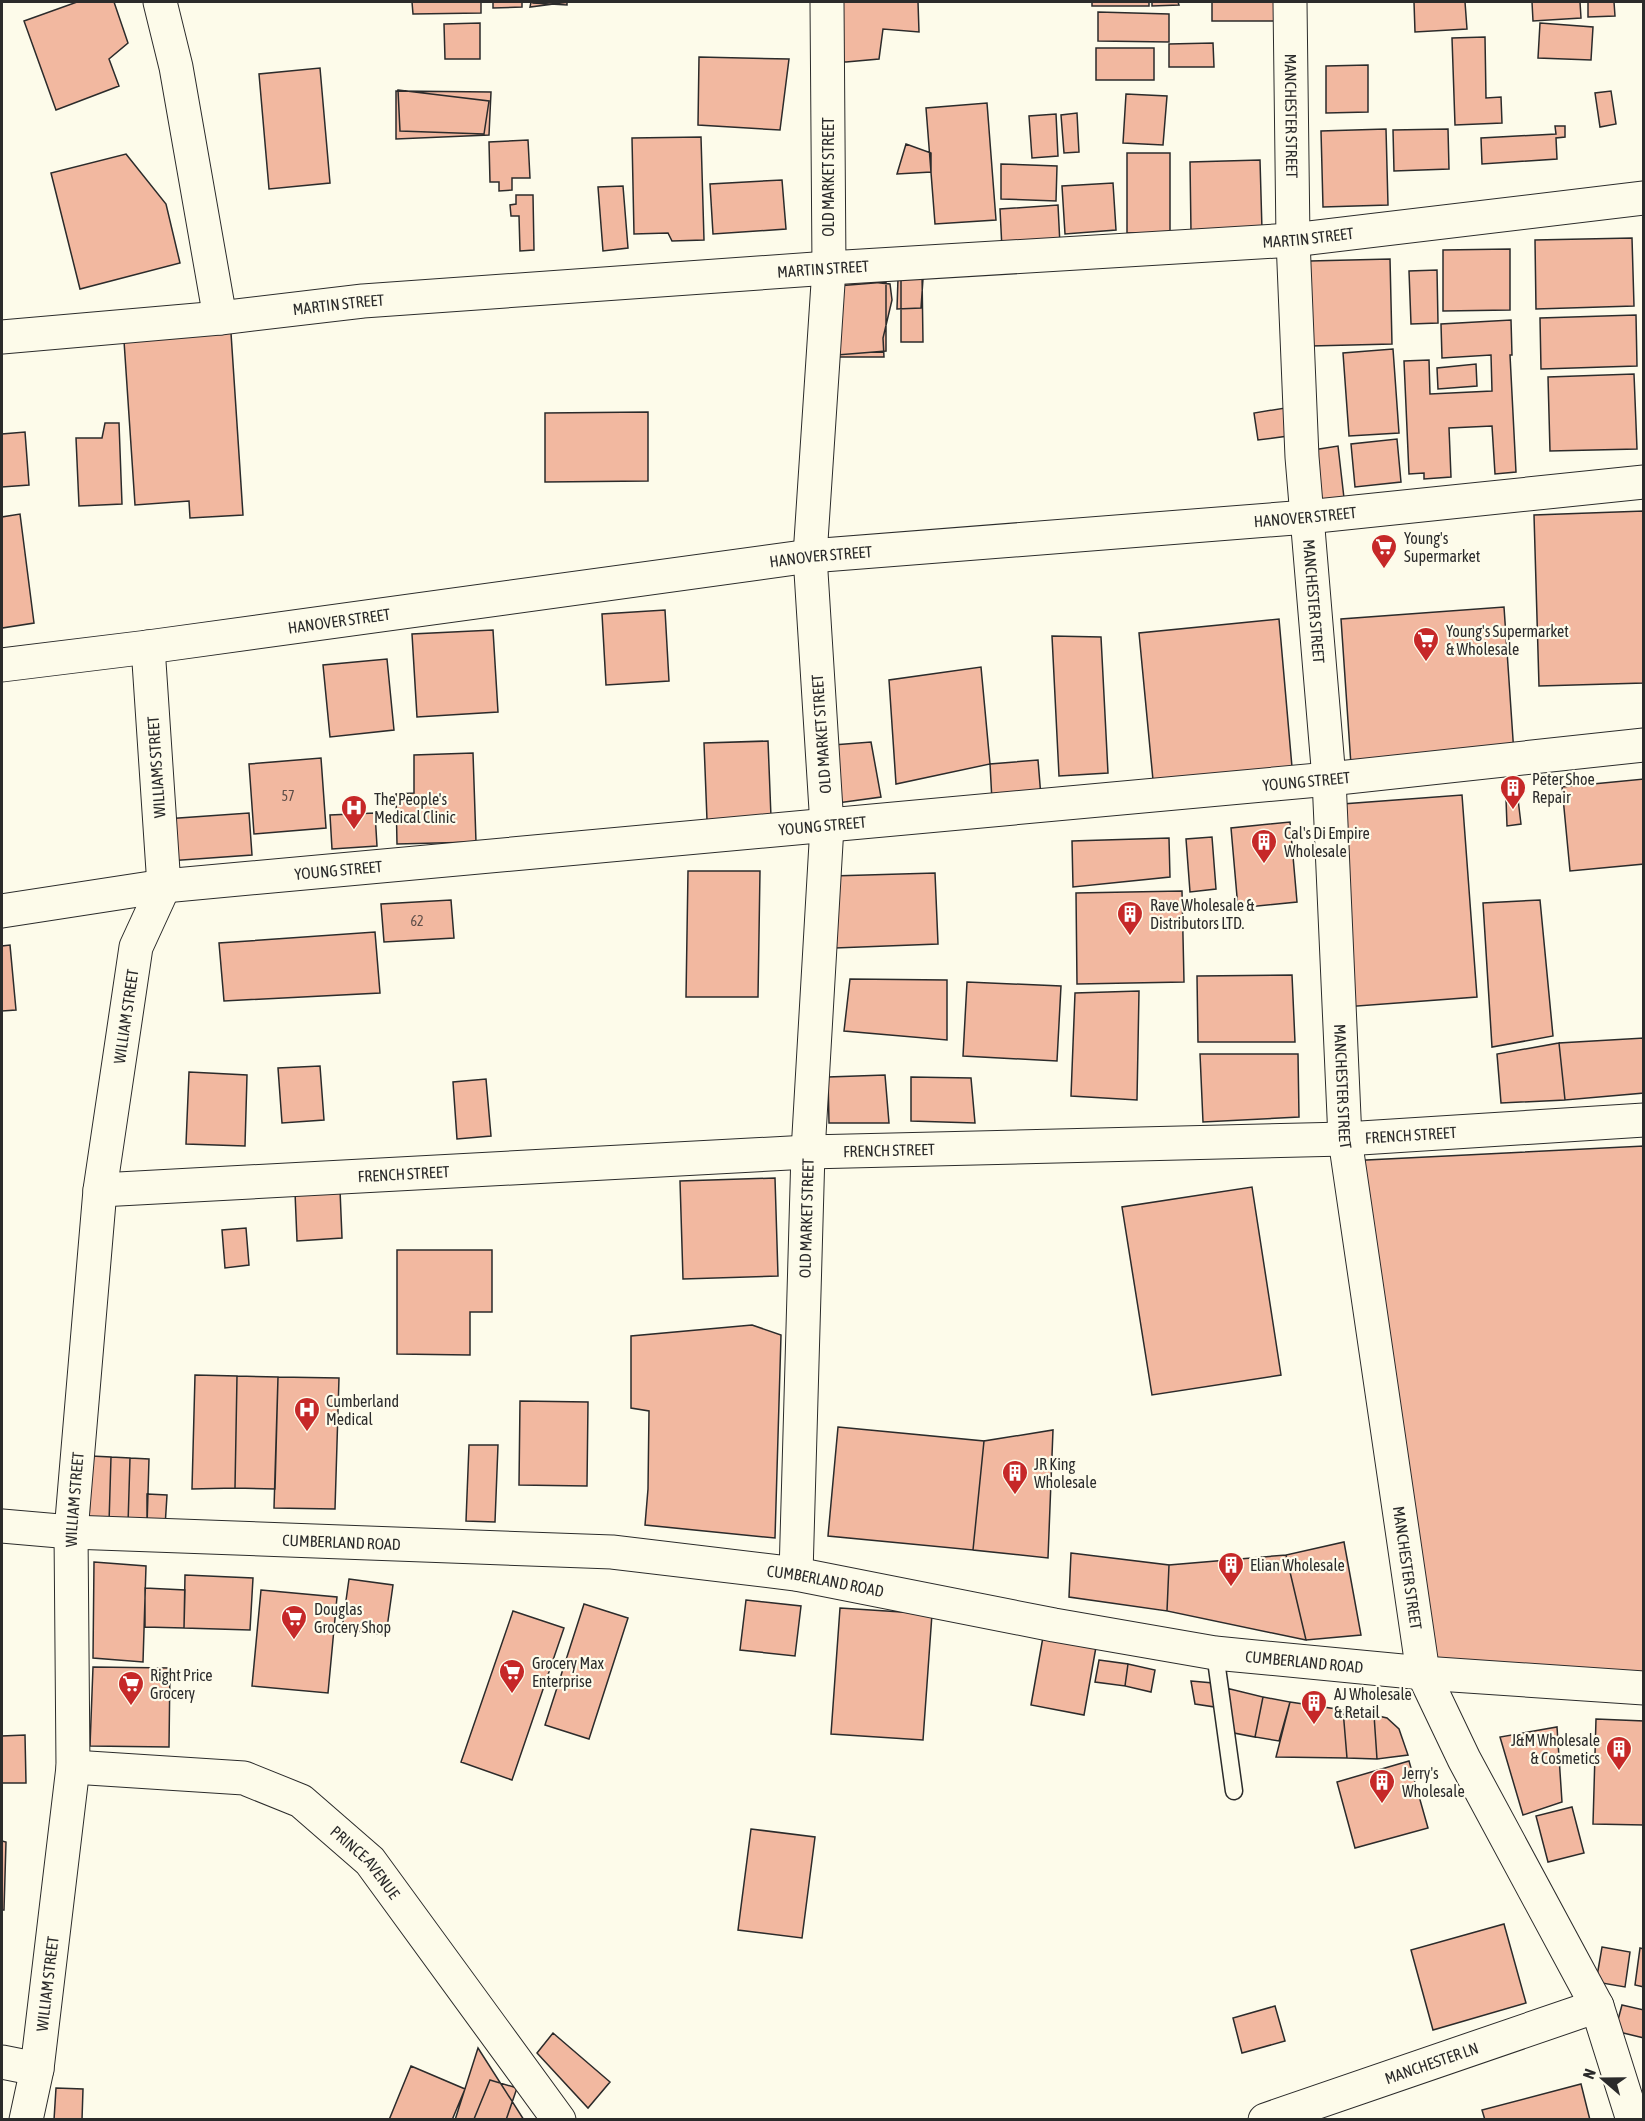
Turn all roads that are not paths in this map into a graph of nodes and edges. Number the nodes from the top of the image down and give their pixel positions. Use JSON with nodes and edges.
{"nodes":[{"id":1,"x":160,"y":2,"type":"edge"},
{"id":2,"x":827,"y":2,"type":"edge"},
{"id":3,"x":1290,"y":2,"type":"edge"},
{"id":4,"x":1644,"y":198,"type":"edge"},
{"id":5,"x":1293,"y":240,"type":"junction"},
{"id":6,"x":829,"y":268,"type":"junction"},
{"id":7,"x":220,"y":318,"type":"junction"},
{"id":8,"x":2,"y":337,"type":"edge"},
{"id":9,"x":1644,"y":482,"type":"edge"},
{"id":10,"x":1307,"y":517,"type":"junction"},
{"id":11,"x":810,"y":556,"type":"junction"},
{"id":12,"x":148,"y":647,"type":"junction"},
{"id":13,"x":2,"y":664,"type":"edge"},
{"id":14,"x":1644,"y":745,"type":"edge"},
{"id":15,"x":1329,"y":779,"type":"junction"},
{"id":16,"x":827,"y":826,"type":"junction"},
{"id":17,"x":165,"y":886,"type":"junction"},
{"id":18,"x":2,"y":911,"type":"edge"},
{"id":19,"x":1644,"y":1120,"type":"edge"},
{"id":20,"x":1344,"y":1139,"type":"junction"},
{"id":21,"x":808,"y":1152,"type":"junction"},
{"id":22,"x":100,"y":1190,"type":"junction"},
{"id":23,"x":2,"y":1526,"type":"edge"},
{"id":24,"x":71,"y":1532,"type":"junction"},
{"id":25,"x":795,"y":1574,"type":"junction"},
{"id":26,"x":1215,"y":1653,"type":"junction"},
{"id":27,"x":1423,"y":1673,"type":"junction"},
{"id":28,"x":1644,"y":1689,"type":"edge"},
{"id":29,"x":73,"y":1767,"type":"junction"},
{"id":30,"x":1233,"y":1791,"type":"dead end"},
{"id":31,"x":1597,"y":2006,"type":"junction"},
{"id":32,"x":2,"y":2062,"type":"edge"},
{"id":33,"x":37,"y":2069,"type":"junction"},
{"id":34,"x":26,"y":2120,"type":"edge"},
{"id":35,"x":559,"y":2120,"type":"edge"},
{"id":36,"x":1265,"y":2120,"type":"edge"},
{"id":37,"x":1633,"y":2120,"type":"edge"}],
"edges":[{"from":1,"to":7,"type":"street"},
{"from":2,"to":6,"type":"street","name":"OLD MARKET STREET"},
{"from":3,"to":5,"type":"street","name":"MANCHESTER STREET"},
{"from":4,"to":5,"type":"street","name":"MARTIN STREET"},
{"from":5,"to":6,"type":"street","name":"MARTIN STREET"},
{"from":5,"to":10,"type":"street","name":"MANCHESTER STREET"},
{"from":6,"to":7,"type":"street","name":"MARTIN STREET"},
{"from":6,"to":11,"type":"street","name":"OLD MARKET STREET"},
{"from":7,"to":8,"type":"street","name":"MARTIN STREET"},
{"from":9,"to":10,"type":"street","name":"HANOVER STREET"},
{"from":10,"to":11,"type":"street","name":"HANOVER STREET"},
{"from":10,"to":15,"type":"street","name":"MANCHESTER STREET"},
{"from":11,"to":12,"type":"street","name":"HANOVER STREET"},
{"from":11,"to":16,"type":"street","name":"OLD MARKET STREET"},
{"from":12,"to":13,"type":"street","name":"HANOVER STREET"},
{"from":12,"to":17,"type":"street","name":"WILLIAMS STREET"},
{"from":14,"to":15,"type":"street","name":"YOUNG STREET"},
{"from":15,"to":16,"type":"street","name":"YOUNG STREET"},
{"from":15,"to":20,"type":"street","name":"MANCHESTER STREET"},
{"from":16,"to":17,"type":"street","name":"YOUNG STREET"},
{"from":16,"to":21,"type":"street","name":"OLD MARKET STREET"},
{"from":17,"to":18,"type":"street","name":"YOUNG STREET"},
{"from":17,"to":22,"type":"street","name":"WILLIAM STREET"},
{"from":19,"to":20,"type":"street","name":"FRENCH STREET"},
{"from":20,"to":21,"type":"street","name":"FRENCH STREET"},
{"from":20,"to":27,"type":"street","name":"MANCHESTER STREET"},
{"from":21,"to":22,"type":"street","name":"FRENCH STREET"},
{"from":21,"to":25,"type":"street","name":"OLD MARKET STREET"},
{"from":22,"to":24,"type":"street","name":"WILLIAM STREET"},
{"from":23,"to":24,"type":"street","name":"CUMBERLAND ROAD"},
{"from":24,"to":25,"type":"street","name":"CUMBERLAND ROAD"},
{"from":24,"to":29,"type":"street","name":"WILLIAM STREET"},
{"from":25,"to":26,"type":"street","name":"CUMBERLAND ROAD"},
{"from":26,"to":27,"type":"street","name":"CUMBERLAND ROAD"},
{"from":26,"to":30,"type":"lane"},
{"from":27,"to":28,"type":"street","name":"CUMBERLAND ROAD"},
{"from":27,"to":31,"type":"street","name":"MANCHESTER STREET"},
{"from":29,"to":33,"type":"street","name":"WILLIAM STREET"},
{"from":29,"to":35,"type":"street","name":"PRINCE AVENUE"},
{"from":31,"to":36,"type":"street","name":"MANCHESTER LN"},
{"from":31,"to":37,"type":"street","name":"MANCHESTER STREET"},
{"from":32,"to":33,"type":"street"},
{"from":33,"to":34,"type":"street","name":"WILLIAM STREET"}]}
